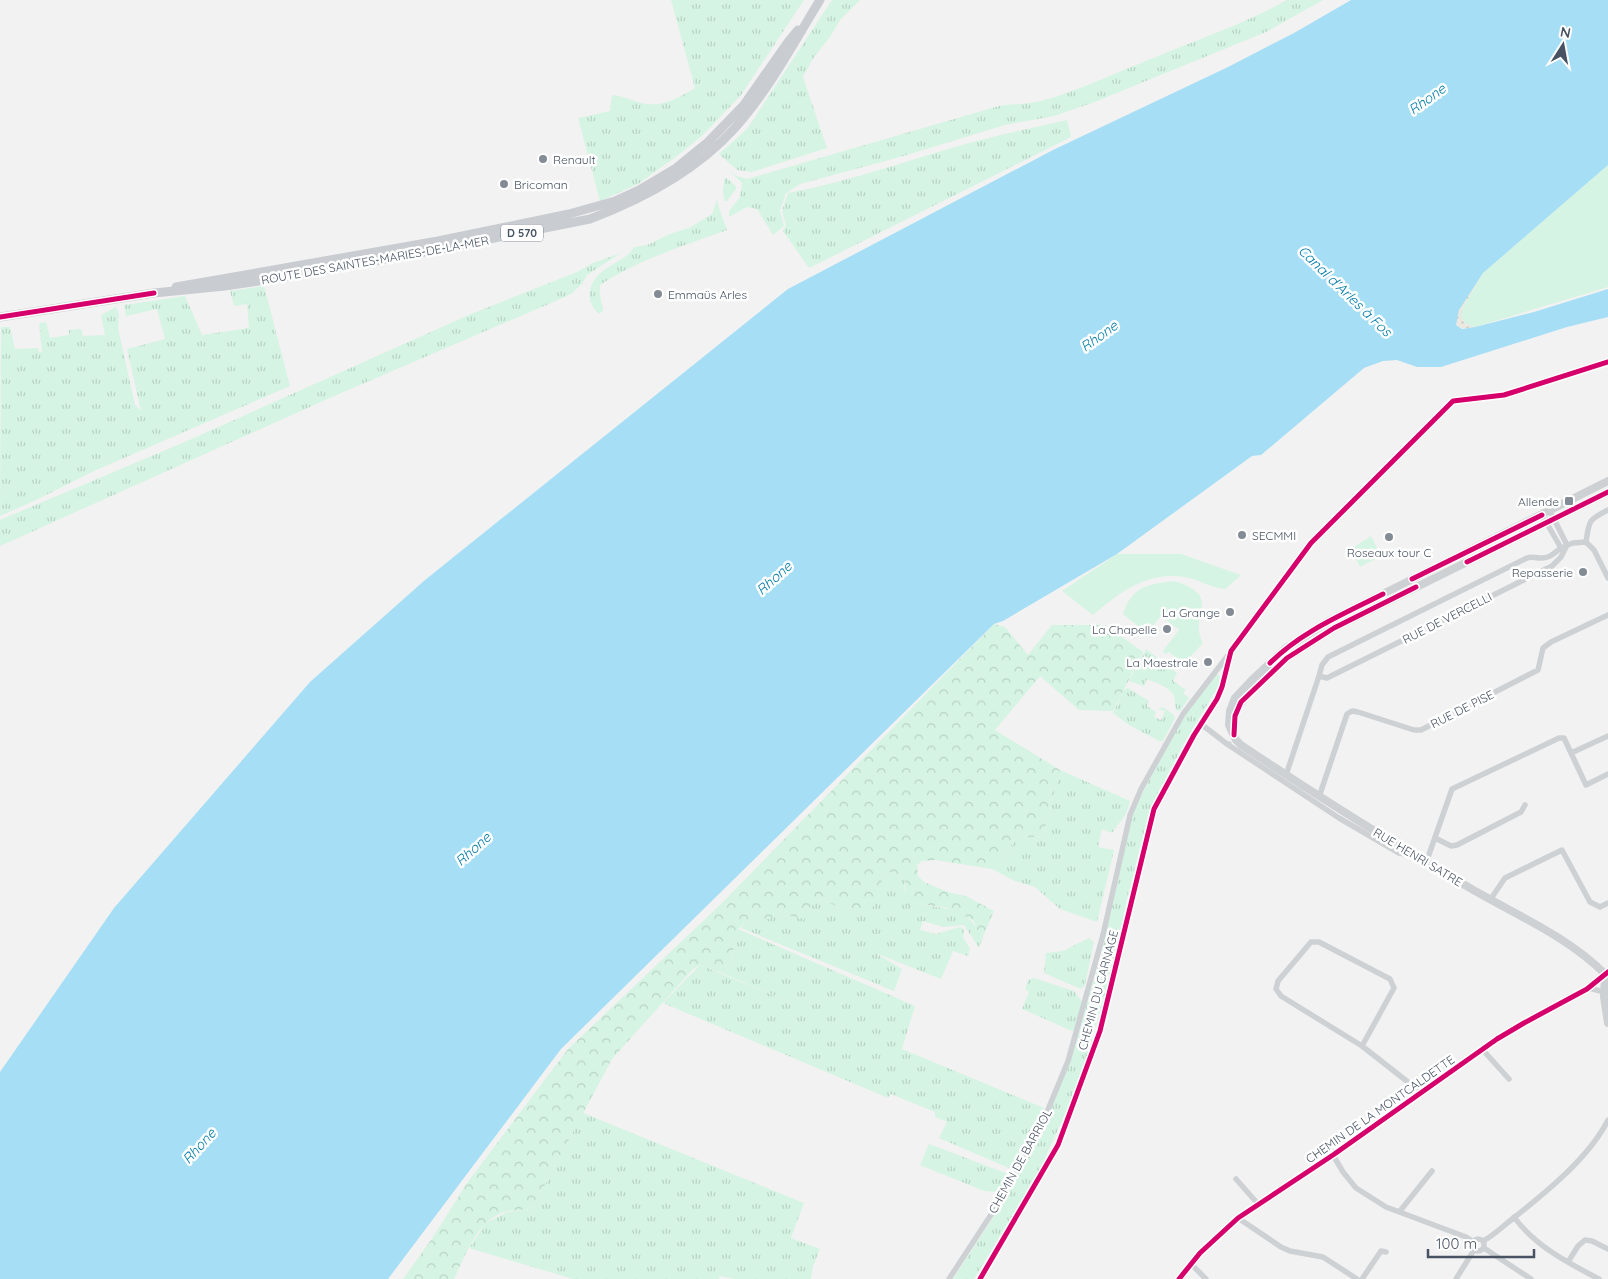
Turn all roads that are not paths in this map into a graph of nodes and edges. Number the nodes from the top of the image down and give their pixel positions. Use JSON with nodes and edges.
{"nodes":[{"id":1,"x":820,"y":0,"type":"edge"},
{"id":2,"x":0,"y":317,"type":"edge"},
{"id":3,"x":1608,"y":362,"type":"edge"},
{"id":4,"x":1608,"y":482,"type":"edge"},
{"id":5,"x":1608,"y":492,"type":"edge"},
{"id":6,"x":1550,"y":510,"type":"junction"},
{"id":7,"x":1608,"y":510,"type":"edge"},
{"id":8,"x":1542,"y":514,"type":"junction"},
{"id":9,"x":1554,"y":519,"type":"junction"},
{"id":10,"x":1546,"y":522,"type":"junction"},
{"id":11,"x":1586,"y":542,"type":"junction"},
{"id":12,"x":1568,"y":545,"type":"junction"},
{"id":13,"x":1561,"y":548,"type":"junction"},
{"id":14,"x":1608,"y":578,"type":"edge"},
{"id":15,"x":1608,"y":615,"type":"edge"},
{"id":16,"x":1231,"y":651,"type":"junction"},
{"id":17,"x":1219,"y":666,"type":"junction"},
{"id":18,"x":1218,"y":675,"type":"dead end"},
{"id":19,"x":1319,"y":676,"type":"junction"},
{"id":20,"x":1201,"y":724,"type":"junction"},
{"id":21,"x":1608,"y":736,"type":"edge"},
{"id":22,"x":1235,"y":738,"type":"junction"},
{"id":23,"x":1227,"y":744,"type":"junction"},
{"id":24,"x":1571,"y":753,"type":"junction"},
{"id":25,"x":1608,"y":774,"type":"edge"},
{"id":26,"x":1286,"y":775,"type":"junction"},
{"id":27,"x":1319,"y":797,"type":"junction"},
{"id":28,"x":1524,"y":805,"type":"dead end"},
{"id":29,"x":1435,"y":838,"type":"junction"},
{"id":30,"x":1414,"y":855,"type":"junction"},
{"id":31,"x":1426,"y":862,"type":"junction"},
{"id":32,"x":1490,"y":900,"type":"junction"},
{"id":33,"x":1608,"y":903,"type":"edge"},
{"id":34,"x":1606,"y":973,"type":"edge"},
{"id":35,"x":1589,"y":988,"type":"junction"},
{"id":36,"x":1604,"y":992,"type":"junction"},
{"id":37,"x":1608,"y":1023,"type":"edge"},
{"id":38,"x":1362,"y":1046,"type":"junction"},
{"id":39,"x":1482,"y":1049,"type":"junction"},
{"id":40,"x":1509,"y":1079,"type":"dead end"},
{"id":41,"x":1422,"y":1093,"type":"junction"},
{"id":42,"x":1608,"y":1120,"type":"edge"},
{"id":43,"x":1333,"y":1155,"type":"junction"},
{"id":44,"x":1432,"y":1171,"type":"dead end"},
{"id":45,"x":1236,"y":1179,"type":"dead end"},
{"id":46,"x":1258,"y":1204,"type":"junction"},
{"id":47,"x":1400,"y":1211,"type":"junction"},
{"id":48,"x":1514,"y":1217,"type":"junction"},
{"id":49,"x":1238,"y":1218,"type":"junction"},
{"id":50,"x":1474,"y":1242,"type":"junction"},
{"id":51,"x":1483,"y":1245,"type":"junction"},
{"id":52,"x":1608,"y":1249,"type":"edge"},
{"id":53,"x":1474,"y":1250,"type":"junction"},
{"id":54,"x":1386,"y":1252,"type":"dead end"},
{"id":55,"x":1568,"y":1262,"type":"junction"},
{"id":56,"x":1191,"y":1264,"type":"junction"},
{"id":57,"x":1458,"y":1277,"type":"edge"},
{"id":58,"x":949,"y":1279,"type":"edge"},
{"id":59,"x":980,"y":1279,"type":"edge"},
{"id":60,"x":1180,"y":1279,"type":"edge"},
{"id":61,"x":1206,"y":1279,"type":"edge"},
{"id":62,"x":1357,"y":1279,"type":"edge"},
{"id":63,"x":1362,"y":1279,"type":"edge"},
{"id":64,"x":1466,"y":1279,"type":"edge"},
{"id":65,"x":1531,"y":1279,"type":"edge"},
{"id":66,"x":1599,"y":1279,"type":"edge"}],
"edges":[{"from":1,"to":2,"type":"main road","name":"ROUTE DES SAINTES-MARIES-DE-LA-MER","number":"D 570"},
{"from":3,"to":16,"type":"street","name":"CHEMIN DE BARRIOL"},
{"from":4,"to":6,"type":"street"},
{"from":5,"to":9,"type":"street"},
{"from":6,"to":8,"type":"street"},
{"from":6,"to":9,"type":"street"},
{"from":7,"to":11,"type":"street"},
{"from":8,"to":10,"type":"street"},
{"from":8,"to":22,"type":"street"},
{"from":9,"to":10,"type":"street"},
{"from":9,"to":12,"type":"street"},
{"from":10,"to":13,"type":"street"},
{"from":10,"to":22,"type":"street"},
{"from":11,"to":12,"type":"street","name":"RUE DE VERCELLI"},
{"from":11,"to":14,"type":"street"},
{"from":12,"to":13,"type":"street","name":"RUE DE VERCELLI"},
{"from":12,"to":19,"type":"street","name":"RUE DE VERCELLI"},
{"from":13,"to":19,"type":"street","name":"RUE DE VERCELLI"},
{"from":15,"to":27,"type":"street","name":"RUE DE PISE"},
{"from":16,"to":17,"type":"street","name":"CHEMIN DE BARRIOL"},
{"from":16,"to":20,"type":"street","name":"CHEMIN DU CARNAGE"},
{"from":17,"to":18,"type":"street"},
{"from":17,"to":58,"type":"street","name":"CHEMIN DE BARRIOL"},
{"from":19,"to":26,"type":"street","name":"RUE DE VERCELLI"},
{"from":20,"to":23,"type":"street"},
{"from":20,"to":59,"type":"street","name":"CHEMIN DU CARNAGE"},
{"from":21,"to":24,"type":"street"},
{"from":22,"to":23,"type":"street"},
{"from":22,"to":26,"type":"street","name":"RUE HENRI SATRE"},
{"from":23,"to":30,"type":"street"},
{"from":24,"to":25,"type":"street"},
{"from":24,"to":29,"type":"street"},
{"from":26,"to":27,"type":"street","name":"RUE HENRI SATRE"},
{"from":27,"to":30,"type":"street","name":"RUE HENRI SATRE"},
{"from":28,"to":29,"type":"street"},
{"from":29,"to":31,"type":"street"},
{"from":30,"to":31,"type":"street","name":"RUE HENRI SATRE"},
{"from":31,"to":32,"type":"street","name":"RUE HENRI SATRE"},
{"from":32,"to":33,"type":"street"},
{"from":32,"to":34,"type":"street","name":"RUE HENRI SATRE"},
{"from":34,"to":35,"type":"street","name":"CHEMIN DE LA MONTCALDETTE"},
{"from":34,"to":36,"type":"street"},
{"from":35,"to":36,"type":"street"},
{"from":35,"to":39,"type":"street","name":"CHEMIN DE LA MONTCALDETTE"},
{"from":36,"to":37,"type":"street"},
{"from":38,"to":38,"type":"street"},
{"from":38,"to":41,"type":"street"},
{"from":39,"to":40,"type":"street"},
{"from":39,"to":41,"type":"street","name":"CHEMIN DE LA MONTCALDETTE"},
{"from":41,"to":43,"type":"street","name":"CHEMIN DE LA MONTCALDETTE"},
{"from":42,"to":48,"type":"street"},
{"from":43,"to":46,"type":"street","name":"CHEMIN DE LA MONTCALDETTE"},
{"from":43,"to":47,"type":"street"},
{"from":44,"to":47,"type":"street"},
{"from":45,"to":46,"type":"street"},
{"from":46,"to":49,"type":"street","name":"CHEMIN DE LA MONTCALDETTE"},
{"from":47,"to":50,"type":"street"},
{"from":48,"to":51,"type":"street"},
{"from":48,"to":55,"type":"street"},
{"from":49,"to":56,"type":"street","name":"CHEMIN DE LA MONTCALDETTE"},
{"from":49,"to":62,"type":"street"},
{"from":50,"to":51,"type":"street"},
{"from":50,"to":53,"type":"street"},
{"from":51,"to":53,"type":"street"},
{"from":51,"to":65,"type":"street"},
{"from":52,"to":55,"type":"street"},
{"from":53,"to":57,"type":"street"},
{"from":54,"to":63,"type":"street"},
{"from":55,"to":66,"type":"street"},
{"from":56,"to":60,"type":"street","name":"CHEMIN DE LA MONTCALDETTE"},
{"from":56,"to":61,"type":"street"},
{"from":57,"to":64,"type":"street"}]}
